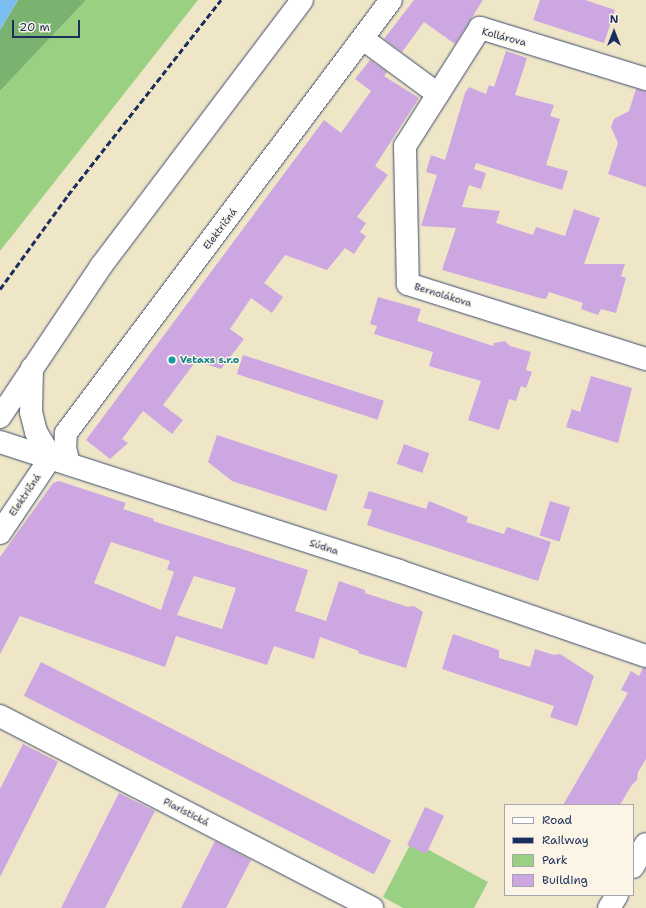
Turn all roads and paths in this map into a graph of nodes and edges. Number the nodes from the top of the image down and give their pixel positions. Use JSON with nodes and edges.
{"nodes":[{"id":1,"x":302,"y":0,"type":"edge"},
{"id":2,"x":391,"y":0,"type":"edge"},
{"id":3,"x":364,"y":39,"type":"junction"},
{"id":4,"x":646,"y":79,"type":"edge"},
{"id":5,"x":438,"y":94,"type":"junction"},
{"id":6,"x":646,"y":359,"type":"edge"},
{"id":7,"x":32,"y":368,"type":"junction"},
{"id":8,"x":0,"y":417,"type":"edge"},
{"id":9,"x":0,"y":442,"type":"edge"},
{"id":10,"x":60,"y":460,"type":"junction"},
{"id":11,"x":0,"y":532,"type":"edge"},
{"id":12,"x":646,"y":656,"type":"edge"},
{"id":13,"x":0,"y":716,"type":"edge"},
{"id":14,"x":646,"y":844,"type":"edge"},
{"id":15,"x":634,"y":865,"type":"edge"},
{"id":16,"x":616,"y":896,"type":"edge"},
{"id":17,"x":372,"y":908,"type":"edge"},
{"id":18,"x":609,"y":908,"type":"edge"}],
"edges":[{"from":1,"to":7,"type":"street"},
{"from":2,"to":3,"type":"street","name":"Električná"},
{"from":3,"to":5,"type":"street"},
{"from":3,"to":10,"type":"street","name":"Električná"},
{"from":4,"to":5,"type":"street","name":"Kollárova"},
{"from":5,"to":6,"type":"street","name":"Bernolákova"},
{"from":7,"to":8,"type":"street"},
{"from":7,"to":10,"type":"street"},
{"from":9,"to":10,"type":"street","name":"Súdna"},
{"from":10,"to":11,"type":"street","name":"Električná"},
{"from":10,"to":12,"type":"street","name":"Súdna"},
{"from":13,"to":17,"type":"street","name":"Piaristická"},
{"from":14,"to":15,"type":"street"},
{"from":16,"to":18,"type":"street"}]}
